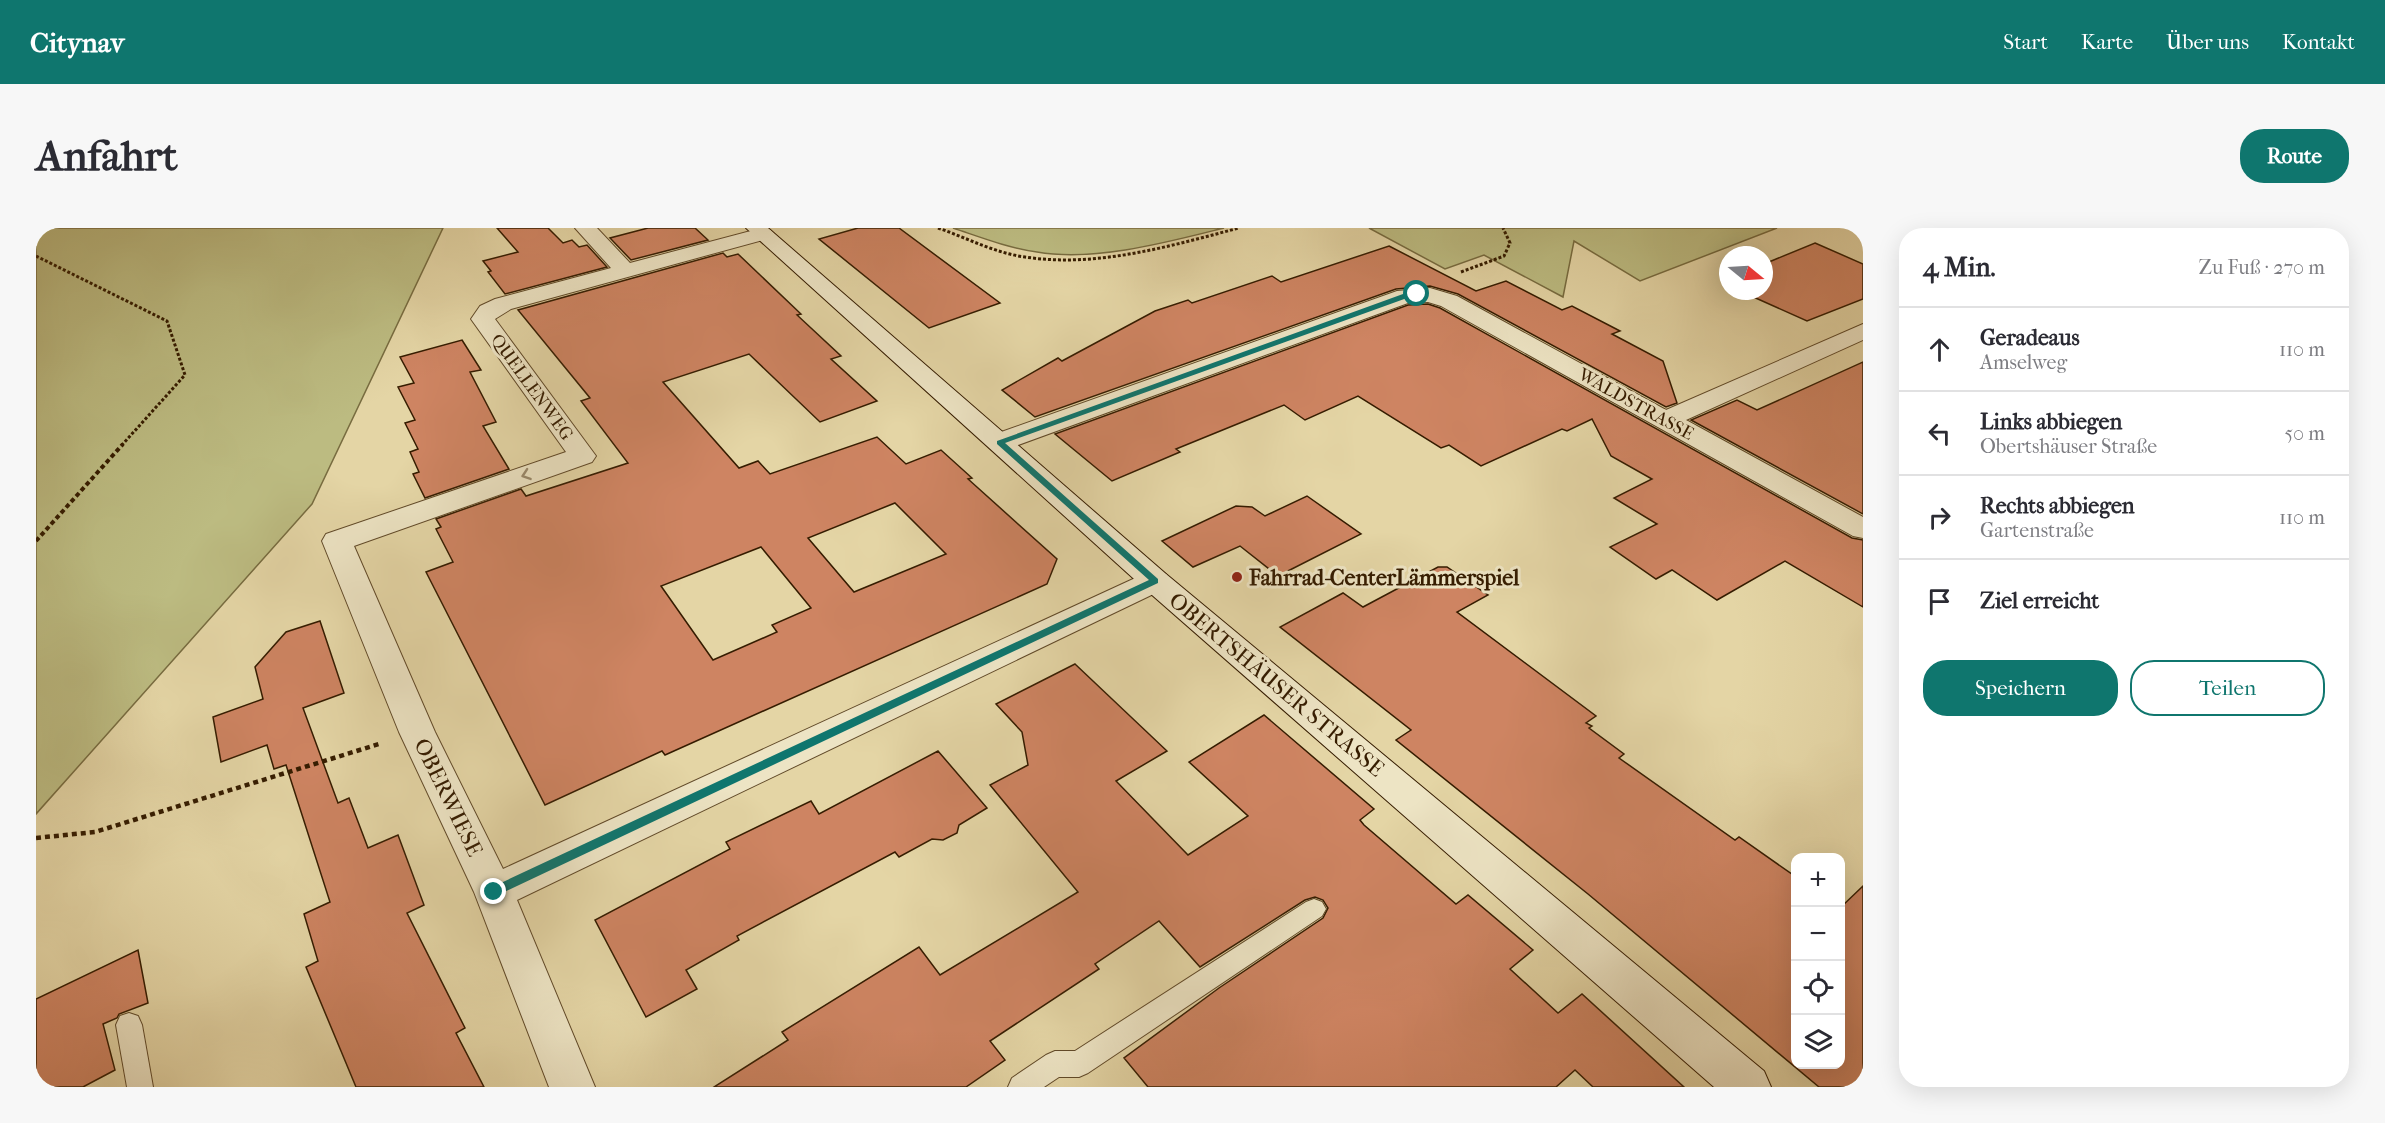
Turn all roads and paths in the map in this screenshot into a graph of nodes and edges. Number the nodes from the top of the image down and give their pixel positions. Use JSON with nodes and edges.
{"nodes":[{"id":1,"x":585,"y":228,"type":"edge"},
{"id":2,"x":938,"y":228,"type":"edge"},
{"id":3,"x":1239,"y":228,"type":"edge"},
{"id":4,"x":1503,"y":228,"type":"edge"},
{"id":5,"x":760,"y":231,"type":"edge"},
{"id":6,"x":36,"y":256,"type":"edge"},
{"id":7,"x":625,"y":270,"type":"junction"},
{"id":8,"x":1405,"y":296,"type":"junction"},
{"id":9,"x":1863,"y":331,"type":"edge"},
{"id":10,"x":1665,"y":420,"type":"junction"},
{"id":11,"x":1000,"y":442,"type":"junction"},
{"id":12,"x":1863,"y":529,"type":"edge"},
{"id":13,"x":36,"y":541,"type":"edge"},
{"id":14,"x":337,"y":541,"type":"joint"},
{"id":15,"x":1155,"y":581,"type":"junction"},
{"id":16,"x":417,"y":732,"type":"junction"},
{"id":17,"x":36,"y":838,"type":"edge"},
{"id":18,"x":494,"y":892,"type":"junction"},
{"id":19,"x":1314,"y":909,"type":"dead end"},
{"id":20,"x":129,"y":1025,"type":"dead end"},
{"id":21,"x":140,"y":1087,"type":"edge"},
{"id":22,"x":572,"y":1087,"type":"edge"},
{"id":23,"x":1021,"y":1087,"type":"edge"},
{"id":24,"x":1748,"y":1087,"type":"edge"}],
"edges":[{"from":1,"to":7,"type":"street"},
{"from":2,"to":3,"type":"path"},
{"from":4,"to":8,"type":"path"},
{"from":5,"to":7,"type":"street","name":"QUELLENWEG"},
{"from":5,"to":11,"type":"street","name":"OBERTSHÄUSER STRASSE"},
{"from":6,"to":13,"type":"path"},
{"from":7,"to":14,"type":"street","name":"QUELLENWEG","one_way":true},
{"from":8,"to":10,"type":"street","name":"WALDSTRASSE"},
{"from":8,"to":11,"type":"street"},
{"from":9,"to":10,"type":"street"},
{"from":10,"to":12,"type":"street","name":"WALDSTRASSE"},
{"from":11,"to":15,"type":"street","name":"OBERTSHÄUSER STRASSE"},
{"from":14,"to":16,"type":"street","name":"OBERWIESE"},
{"from":15,"to":18,"type":"street"},
{"from":15,"to":24,"type":"street","name":"OBERTSHÄUSER STRASSE"},
{"from":16,"to":17,"type":"path"},
{"from":16,"to":18,"type":"street","name":"OBERWIESE"},
{"from":18,"to":22,"type":"street","name":"OBERWIESE"},
{"from":19,"to":23,"type":"lane"},
{"from":20,"to":21,"type":"lane"}]}
